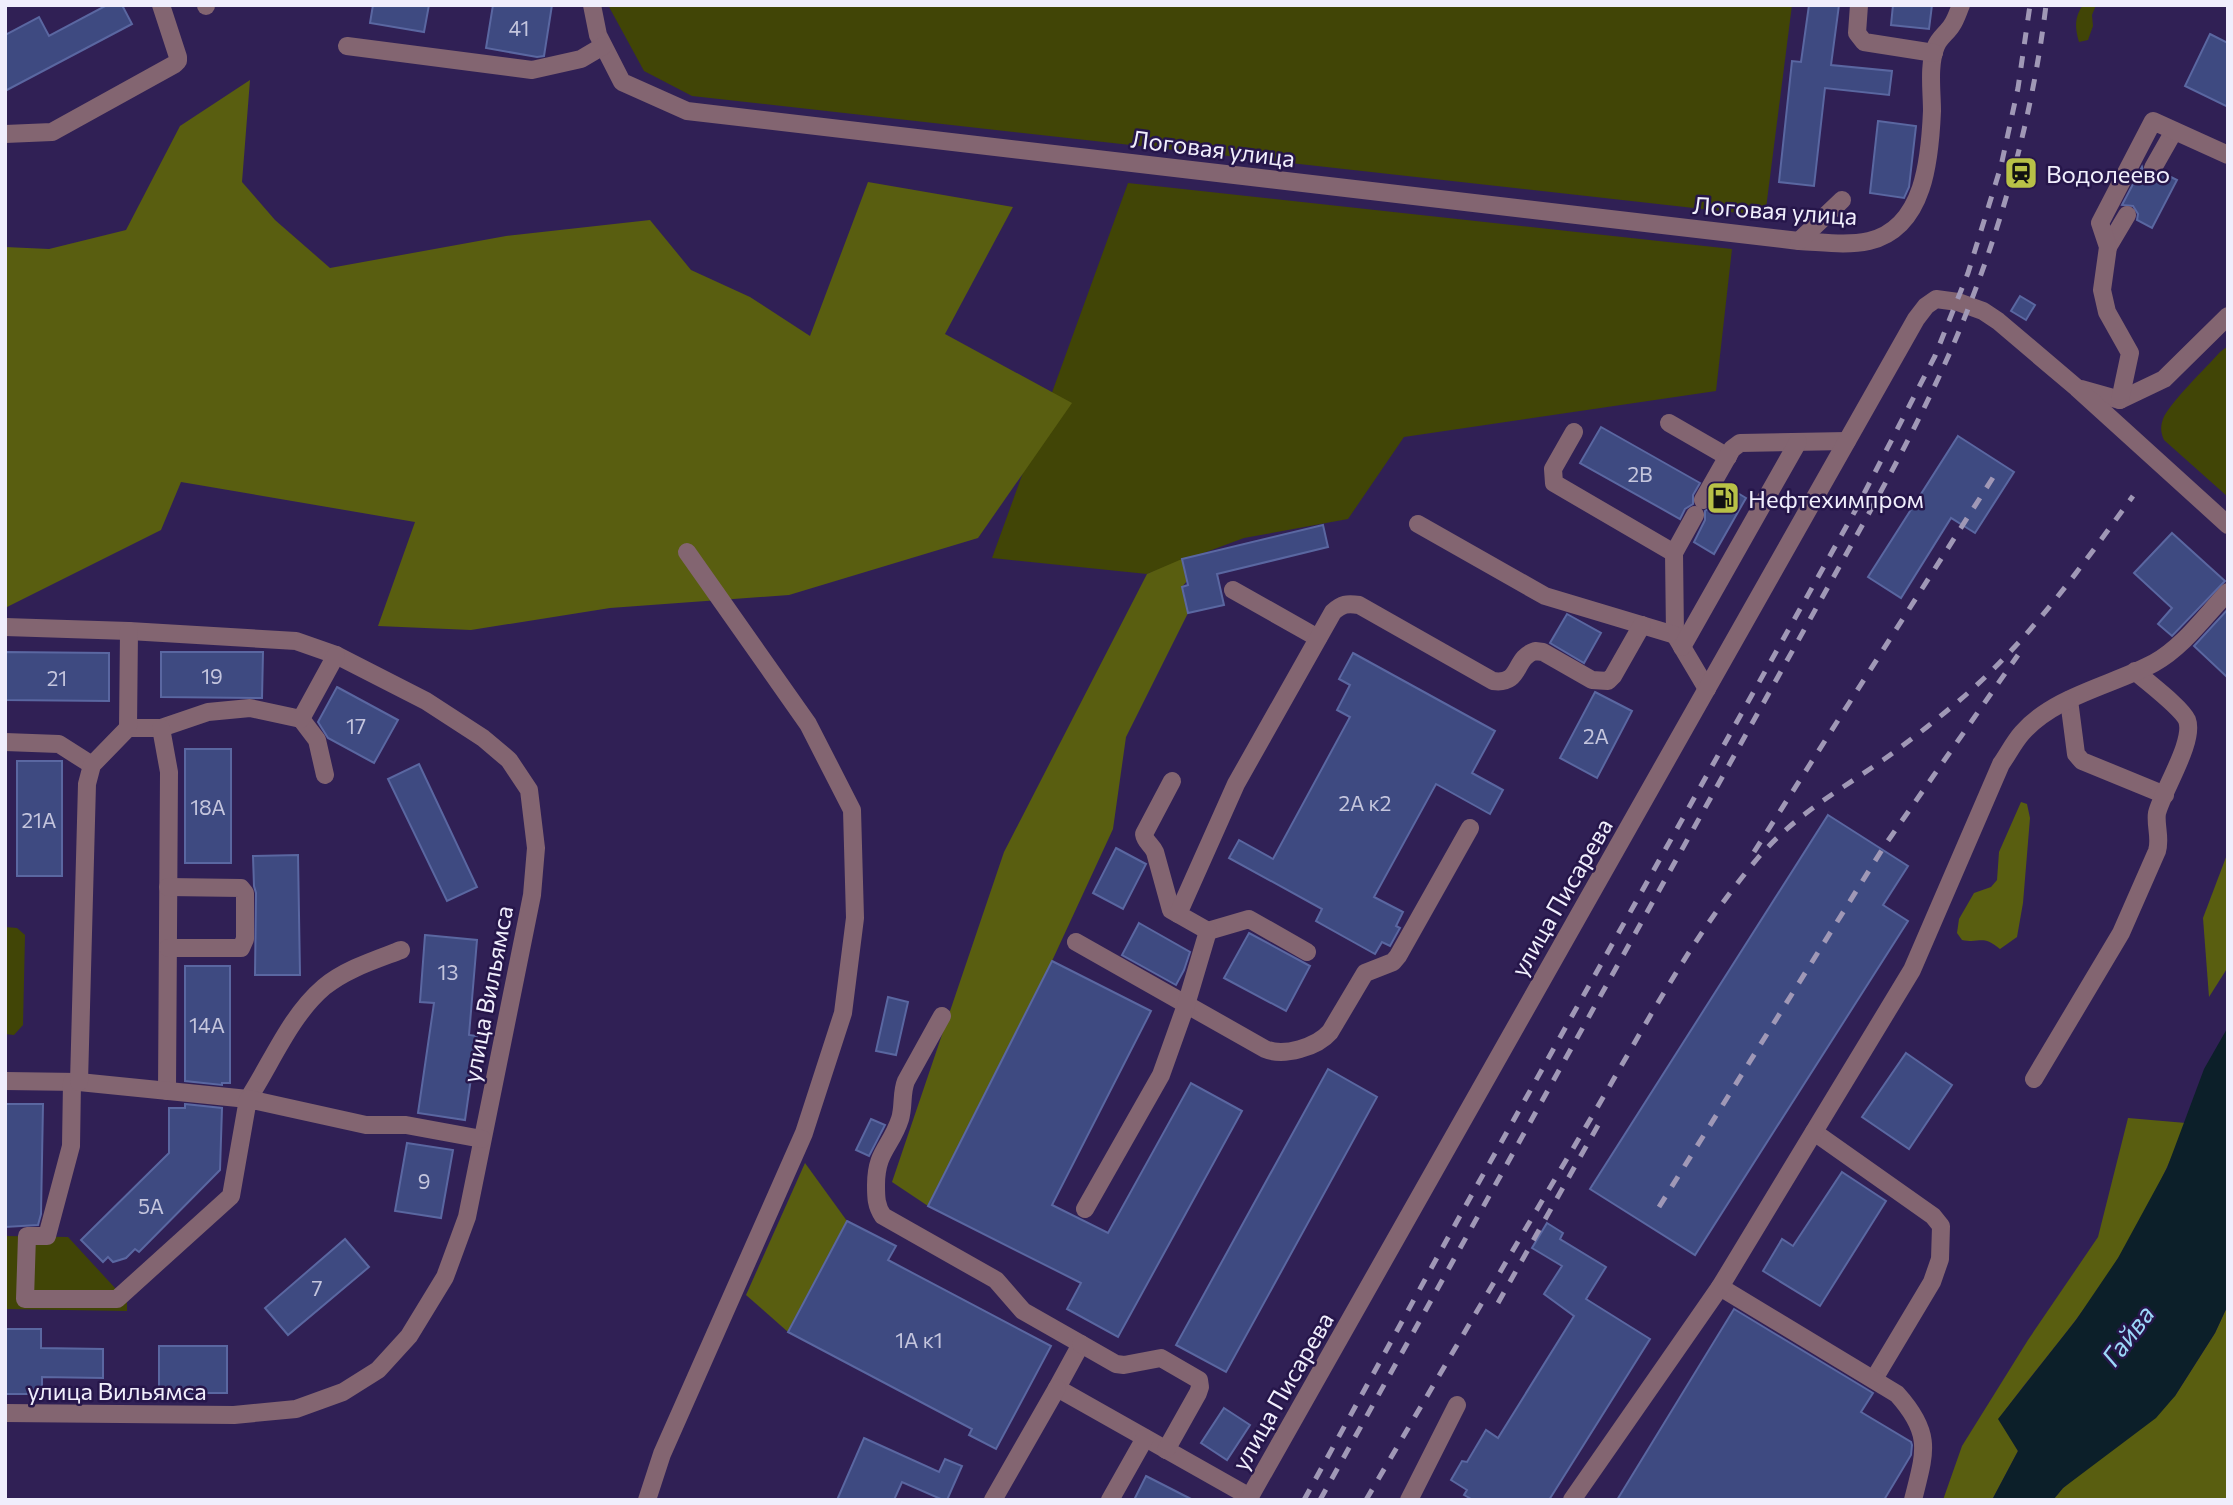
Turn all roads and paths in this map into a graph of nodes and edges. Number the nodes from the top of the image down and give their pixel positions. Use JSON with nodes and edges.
{"nodes":[{"id":1,"x":161,"y":5,"type":"edge"},
{"id":2,"x":593,"y":5,"type":"edge"},
{"id":3,"x":1858,"y":5,"type":"edge"},
{"id":4,"x":1961,"y":5,"type":"edge"},
{"id":5,"x":347,"y":46,"type":"dead end"},
{"id":6,"x":603,"y":46,"type":"junction"},
{"id":7,"x":1934,"y":53,"type":"junction"},
{"id":8,"x":2174,"y":131,"type":"junction"},
{"id":9,"x":5,"y":134,"type":"edge"},
{"id":10,"x":2228,"y":155,"type":"edge"},
{"id":11,"x":2153,"y":168,"type":"dead end"},
{"id":12,"x":1842,"y":200,"type":"dead end"},
{"id":13,"x":2127,"y":215,"type":"dead end"},
{"id":14,"x":1799,"y":241,"type":"junction"},
{"id":15,"x":2108,"y":247,"type":"junction"},
{"id":16,"x":2228,"y":316,"type":"edge"},
{"id":17,"x":2077,"y":388,"type":"junction"},
{"id":18,"x":2120,"y":400,"type":"junction"},
{"id":19,"x":1669,"y":423,"type":"dead end"},
{"id":20,"x":1574,"y":432,"type":"dead end"},
{"id":21,"x":1847,"y":441,"type":"junction"},
{"id":22,"x":1798,"y":442,"type":"junction"},
{"id":23,"x":1728,"y":457,"type":"junction"},
{"id":24,"x":1418,"y":524,"type":"dead end"},
{"id":25,"x":2228,"y":525,"type":"edge"},
{"id":26,"x":687,"y":552,"type":"dead end"},
{"id":27,"x":1674,"y":553,"type":"junction"},
{"id":28,"x":1233,"y":590,"type":"dead end"},
{"id":29,"x":2228,"y":592,"type":"edge"},
{"id":30,"x":1642,"y":625,"type":"junction"},
{"id":31,"x":5,"y":627,"type":"edge"},
{"id":32,"x":129,"y":631,"type":"junction"},
{"id":33,"x":1318,"y":638,"type":"junction"},
{"id":34,"x":1678,"y":641,"type":"junction"},
{"id":35,"x":337,"y":655,"type":"junction"},
{"id":36,"x":2135,"y":671,"type":"junction"},
{"id":37,"x":1707,"y":689,"type":"junction"},
{"id":38,"x":2069,"y":700,"type":"junction"},
{"id":39,"x":301,"y":719,"type":"junction"},
{"id":40,"x":128,"y":728,"type":"junction"},
{"id":41,"x":161,"y":728,"type":"junction"},
{"id":42,"x":5,"y":742,"type":"edge"},
{"id":43,"x":92,"y":765,"type":"junction"},
{"id":44,"x":325,"y":775,"type":"dead end"},
{"id":45,"x":1172,"y":781,"type":"dead end"},
{"id":46,"x":2165,"y":795,"type":"junction"},
{"id":47,"x":1470,"y":828,"type":"dead end"},
{"id":48,"x":168,"y":887,"type":"junction"},
{"id":49,"x":1178,"y":914,"type":"junction"},
{"id":50,"x":1208,"y":931,"type":"junction"},
{"id":51,"x":1076,"y":943,"type":"dead end"},
{"id":52,"x":168,"y":948,"type":"junction"},
{"id":53,"x":401,"y":950,"type":"dead end"},
{"id":54,"x":1307,"y":952,"type":"dead end"},
{"id":55,"x":1186,"y":1004,"type":"junction"},
{"id":56,"x":942,"y":1016,"type":"dead end"},
{"id":57,"x":2035,"y":1079,"type":"dead end"},
{"id":58,"x":5,"y":1081,"type":"edge"},
{"id":59,"x":75,"y":1082,"type":"junction"},
{"id":60,"x":167,"y":1091,"type":"junction"},
{"id":61,"x":248,"y":1098,"type":"junction"},
{"id":62,"x":1814,"y":1132,"type":"junction"},
{"id":63,"x":482,"y":1139,"type":"junction"},
{"id":64,"x":1085,"y":1209,"type":"dead end"},
{"id":65,"x":1720,"y":1287,"type":"junction"},
{"id":66,"x":1082,"y":1344,"type":"junction"},
{"id":67,"x":1874,"y":1380,"type":"junction"},
{"id":68,"x":1056,"y":1388,"type":"junction"},
{"id":69,"x":1457,"y":1405,"type":"dead end"},
{"id":70,"x":5,"y":1413,"type":"edge"},
{"id":71,"x":1145,"y":1438,"type":"junction"},
{"id":72,"x":1166,"y":1450,"type":"junction"},
{"id":73,"x":1249,"y":1498,"type":"edge"},
{"id":74,"x":647,"y":1500,"type":"edge"},
{"id":75,"x":993,"y":1500,"type":"edge"},
{"id":76,"x":1110,"y":1500,"type":"edge"},
{"id":77,"x":1409,"y":1500,"type":"edge"},
{"id":78,"x":1572,"y":1500,"type":"edge"},
{"id":79,"x":1913,"y":1500,"type":"edge"}],
"edges":[{"from":1,"to":9,"type":"street"},
{"from":2,"to":6,"type":"street","name":"Логовая улица"},
{"from":3,"to":7,"type":"street"},
{"from":4,"to":7,"type":"street"},
{"from":5,"to":6,"type":"street"},
{"from":6,"to":14,"type":"street","name":"Логовая улица"},
{"from":7,"to":14,"type":"street","name":"Логовая улица"},
{"from":8,"to":10,"type":"street"},
{"from":8,"to":11,"type":"street"},
{"from":8,"to":15,"type":"street"},
{"from":12,"to":14,"type":"street"},
{"from":13,"to":15,"type":"street"},
{"from":15,"to":18,"type":"street"},
{"from":16,"to":18,"type":"street"},
{"from":17,"to":18,"type":"street"},
{"from":17,"to":21,"type":"street","name":"улица Писарева"},
{"from":17,"to":25,"type":"street"},
{"from":19,"to":23,"type":"street"},
{"from":20,"to":27,"type":"street"},
{"from":21,"to":22,"type":"street"},
{"from":21,"to":37,"type":"street","name":"улица Писарева"},
{"from":22,"to":23,"type":"street"},
{"from":22,"to":34,"type":"street"},
{"from":23,"to":27,"type":"street"},
{"from":24,"to":30,"type":"street"},
{"from":26,"to":74,"type":"street"},
{"from":27,"to":34,"type":"street"},
{"from":28,"to":33,"type":"street"},
{"from":29,"to":36,"type":"street"},
{"from":30,"to":33,"type":"street"},
{"from":30,"to":34,"type":"street"},
{"from":31,"to":32,"type":"street","name":"улица Вильямса"},
{"from":32,"to":35,"type":"street","name":"улица Вильямса"},
{"from":32,"to":40,"type":"street"},
{"from":33,"to":49,"type":"street"},
{"from":34,"to":37,"type":"street"},
{"from":35,"to":39,"type":"street"},
{"from":35,"to":63,"type":"street","name":"улица Вильямса"},
{"from":36,"to":38,"type":"street"},
{"from":36,"to":46,"type":"street"},
{"from":37,"to":73,"type":"street","name":"улица Писарева"},
{"from":38,"to":46,"type":"street"},
{"from":38,"to":62,"type":"street"},
{"from":39,"to":41,"type":"street"},
{"from":39,"to":44,"type":"street"},
{"from":40,"to":41,"type":"street"},
{"from":40,"to":43,"type":"street"},
{"from":41,"to":48,"type":"street"},
{"from":42,"to":43,"type":"street"},
{"from":43,"to":59,"type":"street"},
{"from":45,"to":49,"type":"street"},
{"from":46,"to":57,"type":"street"},
{"from":47,"to":55,"type":"street"},
{"from":48,"to":52,"type":"street"},
{"from":48,"to":52,"type":"street"},
{"from":49,"to":50,"type":"street"},
{"from":50,"to":54,"type":"street"},
{"from":50,"to":55,"type":"street"},
{"from":51,"to":55,"type":"street"},
{"from":52,"to":60,"type":"street"},
{"from":53,"to":61,"type":"street"},
{"from":55,"to":64,"type":"street"},
{"from":56,"to":66,"type":"street"},
{"from":58,"to":59,"type":"street"},
{"from":59,"to":60,"type":"street"},
{"from":59,"to":61,"type":"street"},
{"from":60,"to":61,"type":"street"},
{"from":61,"to":63,"type":"street"},
{"from":62,"to":65,"type":"street"},
{"from":62,"to":67,"type":"street"},
{"from":63,"to":70,"type":"street","name":"улица Вильямса"},
{"from":65,"to":67,"type":"street"},
{"from":65,"to":78,"type":"street"},
{"from":66,"to":68,"type":"street"},
{"from":66,"to":72,"type":"street"},
{"from":67,"to":79,"type":"street"},
{"from":68,"to":71,"type":"street"},
{"from":68,"to":75,"type":"street"},
{"from":69,"to":77,"type":"street"},
{"from":71,"to":72,"type":"street"},
{"from":71,"to":76,"type":"street"},
{"from":72,"to":73,"type":"street"}]}
